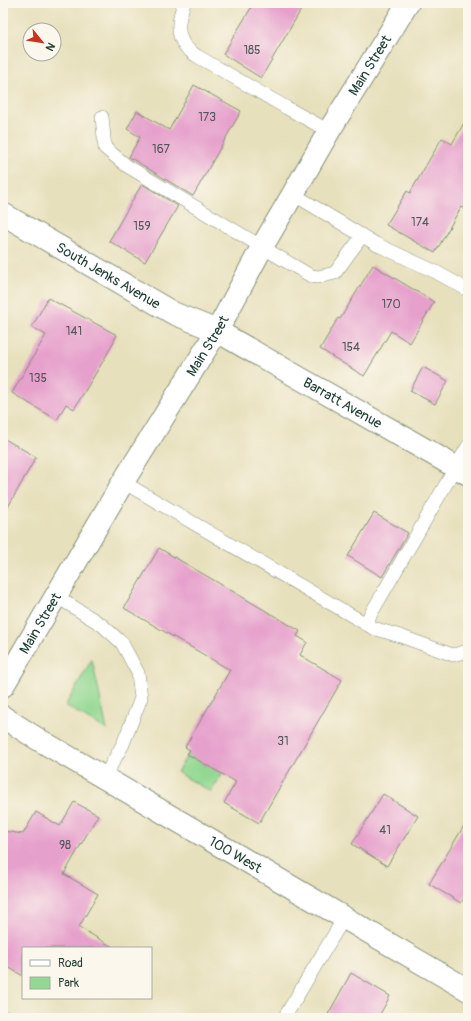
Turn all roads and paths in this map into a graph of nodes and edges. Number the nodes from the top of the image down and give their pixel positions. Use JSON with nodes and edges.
{"nodes":[{"id":1,"x":184,"y":3,"type":"edge"},
{"id":2,"x":408,"y":3,"type":"edge"},
{"id":3,"x":102,"y":117,"type":"dead end"},
{"id":4,"x":329,"y":131,"type":"junction"},
{"id":5,"x":292,"y":194,"type":"junction"},
{"id":6,"x":3,"y":215,"type":"edge"},
{"id":7,"x":362,"y":236,"type":"junction"},
{"id":8,"x":262,"y":247,"type":"junction"},
{"id":9,"x":468,"y":290,"type":"edge"},
{"id":10,"x":217,"y":331,"type":"junction"},
{"id":11,"x":468,"y":446,"type":"edge"},
{"id":12,"x":462,"y":471,"type":"edge"},
{"id":13,"x":124,"y":482,"type":"junction"},
{"id":14,"x":56,"y":596,"type":"junction"},
{"id":15,"x":365,"y":624,"type":"junction"},
{"id":16,"x":468,"y":651,"type":"edge"},
{"id":17,"x":3,"y":686,"type":"edge"},
{"id":18,"x":3,"y":717,"type":"edge"},
{"id":19,"x":104,"y":778,"type":"junction"},
{"id":20,"x":344,"y":918,"type":"junction"},
{"id":21,"x":468,"y":990,"type":"edge"},
{"id":22,"x":3,"y":1016,"type":"edge"},
{"id":23,"x":6,"y":1018,"type":"edge"},
{"id":24,"x":284,"y":1018,"type":"edge"}],
"edges":[{"from":1,"to":4,"type":"lane"},
{"from":2,"to":4,"type":"street","name":"Main Street"},
{"from":3,"to":8,"type":"lane"},
{"from":4,"to":5,"type":"street","name":"Main Street"},
{"from":5,"to":7,"type":"lane"},
{"from":5,"to":8,"type":"street","name":"Main Street"},
{"from":6,"to":10,"type":"street","name":"South Jenks Avenue"},
{"from":7,"to":8,"type":"lane"},
{"from":7,"to":9,"type":"lane"},
{"from":8,"to":10,"type":"street","name":"Main Street"},
{"from":10,"to":12,"type":"street","name":"Barratt Avenue"},
{"from":10,"to":13,"type":"street","name":"Main Street"},
{"from":11,"to":12,"type":"lane"},
{"from":12,"to":15,"type":"lane"},
{"from":13,"to":14,"type":"street","name":"Main Street"},
{"from":13,"to":15,"type":"lane"},
{"from":14,"to":17,"type":"street","name":"Main Street"},
{"from":14,"to":19,"type":"lane"},
{"from":15,"to":16,"type":"lane"},
{"from":18,"to":19,"type":"street","name":"100 West"},
{"from":19,"to":20,"type":"street","name":"100 West"},
{"from":20,"to":21,"type":"street","name":"100 West"},
{"from":20,"to":24,"type":"lane"},
{"from":22,"to":23,"type":"lane"}]}
